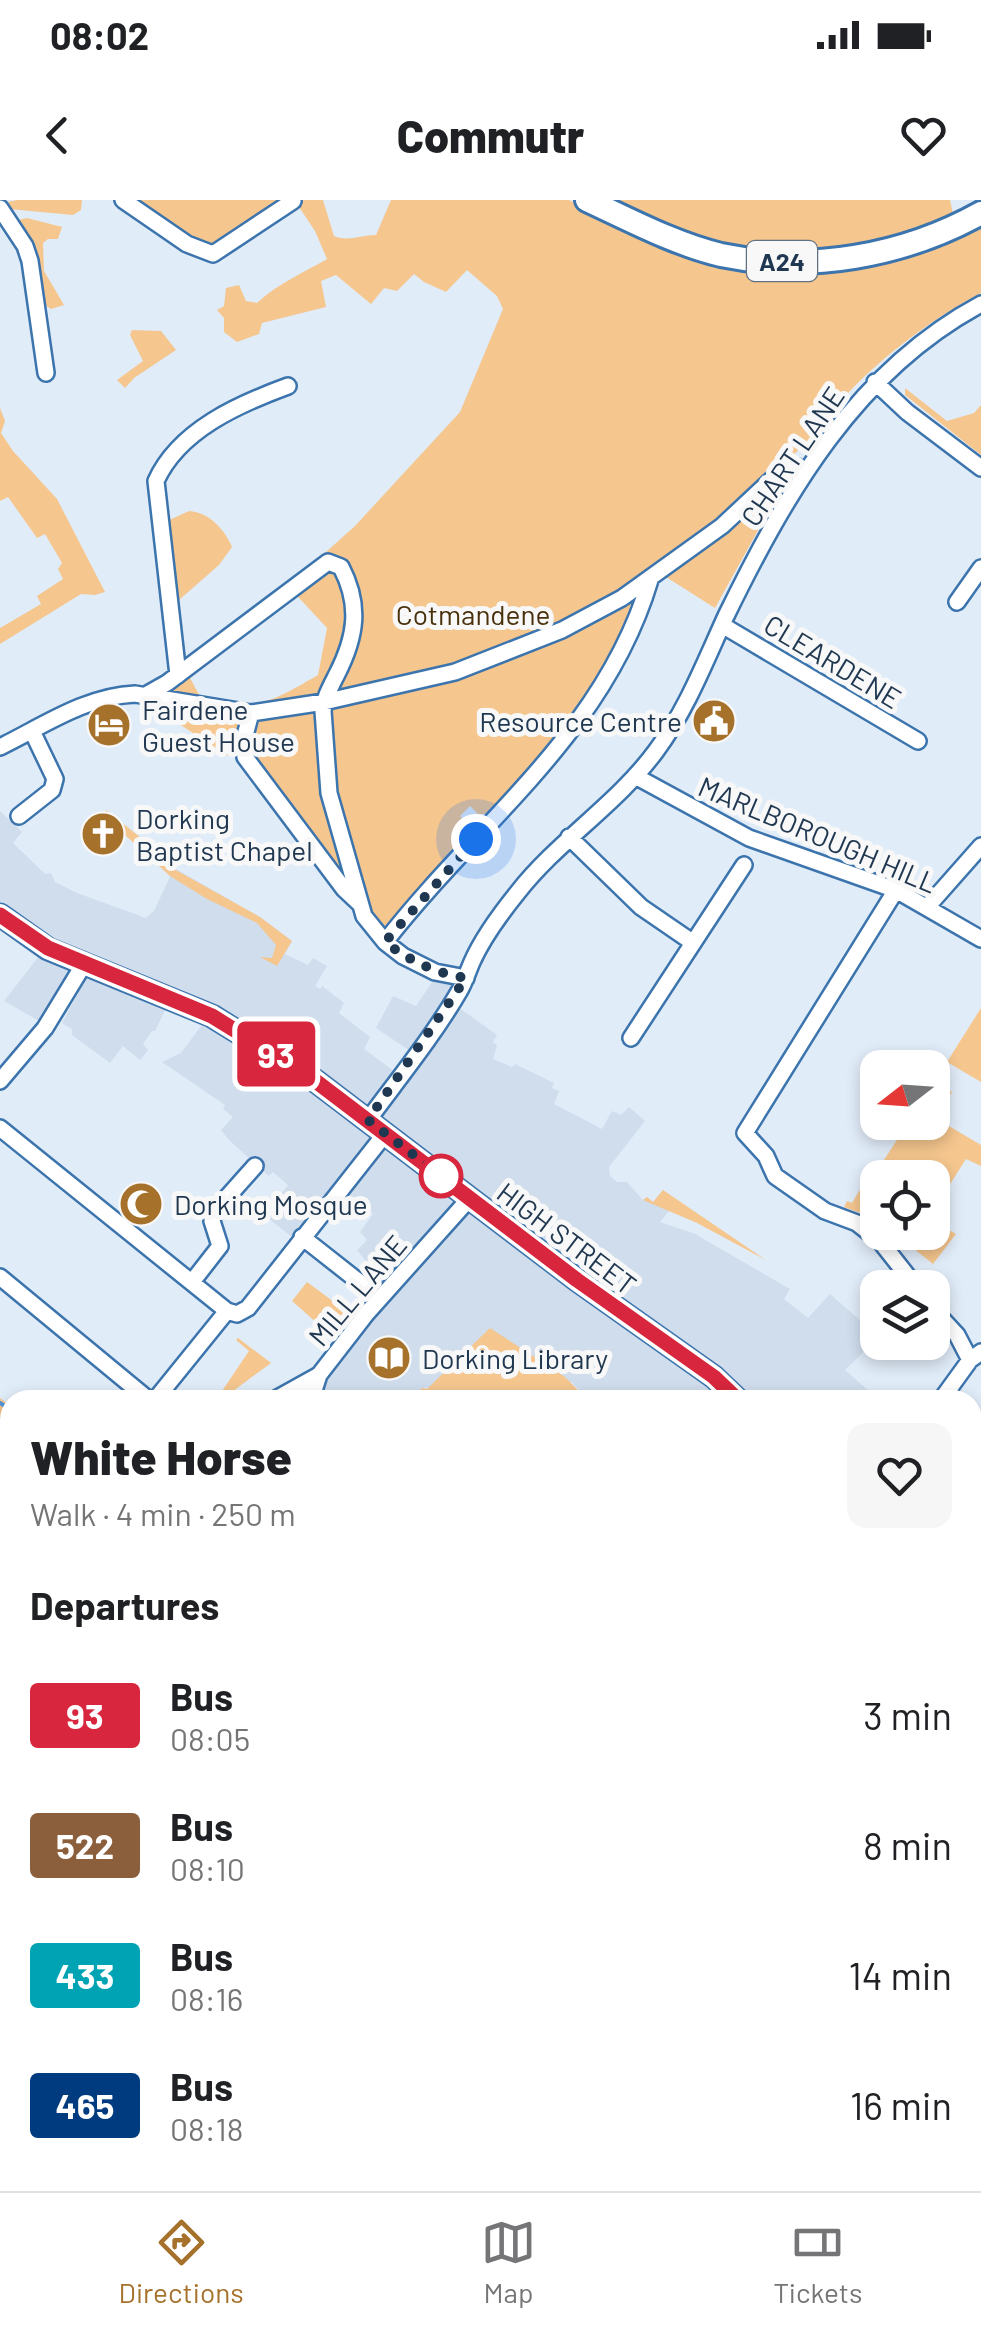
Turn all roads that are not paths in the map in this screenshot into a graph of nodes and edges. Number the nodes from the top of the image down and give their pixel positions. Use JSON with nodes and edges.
{"nodes":[{"id":1,"x":123,"y":200,"type":"edge"},
{"id":2,"x":586,"y":200,"type":"edge"},
{"id":3,"x":293,"y":201,"type":"edge"},
{"id":4,"x":0,"y":208,"type":"edge"},
{"id":5,"x":981,"y":214,"type":"edge"},
{"id":6,"x":981,"y":304,"type":"edge"},
{"id":7,"x":46,"y":373,"type":"dead end"},
{"id":8,"x":875,"y":382,"type":"junction"},
{"id":9,"x":288,"y":386,"type":"dead end"},
{"id":10,"x":981,"y":468,"type":"edge"},
{"id":11,"x":805,"y":472,"type":"junction"},
{"id":12,"x":981,"y":568,"type":"edge"},
{"id":13,"x":650,"y":580,"type":"junction"},
{"id":14,"x":957,"y":602,"type":"dead end"},
{"id":15,"x":722,"y":625,"type":"junction"},
{"id":16,"x":178,"y":675,"type":"junction"},
{"id":17,"x":144,"y":696,"type":"junction"},
{"id":18,"x":324,"y":702,"type":"junction"},
{"id":19,"x":251,"y":713,"type":"junction"},
{"id":20,"x":32,"y":731,"type":"junction"},
{"id":21,"x":918,"y":741,"type":"dead end"},
{"id":22,"x":0,"y":747,"type":"edge"},
{"id":23,"x":635,"y":776,"type":"junction"},
{"id":24,"x":19,"y":816,"type":"dead end"},
{"id":25,"x":568,"y":836,"type":"junction"},
{"id":26,"x":981,"y":846,"type":"edge"},
{"id":27,"x":744,"y":865,"type":"dead end"},
{"id":28,"x":896,"y":890,"type":"junction"},
{"id":29,"x":360,"y":904,"type":"junction"},
{"id":30,"x":928,"y":906,"type":"junction"},
{"id":31,"x":0,"y":915,"type":"edge"},
{"id":32,"x":981,"y":939,"type":"edge"},
{"id":33,"x":385,"y":942,"type":"junction"},
{"id":34,"x":692,"y":942,"type":"junction"},
{"id":35,"x":84,"y":964,"type":"junction"},
{"id":36,"x":466,"y":978,"type":"junction"},
{"id":37,"x":630,"y":1038,"type":"dead end"},
{"id":38,"x":0,"y":1081,"type":"edge"},
{"id":39,"x":377,"y":1127,"type":"junction"},
{"id":40,"x":0,"y":1128,"type":"edge"},
{"id":41,"x":255,"y":1166,"type":"dead end"},
{"id":42,"x":469,"y":1199,"type":"junction"},
{"id":43,"x":302,"y":1237,"type":"junction"},
{"id":44,"x":903,"y":1270,"type":"edge"},
{"id":45,"x":0,"y":1277,"type":"edge"},
{"id":46,"x":192,"y":1282,"type":"junction"},
{"id":47,"x":363,"y":1285,"type":"dead end"},
{"id":48,"x":227,"y":1311,"type":"junction"},
{"id":49,"x":950,"y":1327,"type":"edge"},
{"id":50,"x":976,"y":1356,"type":"edge"},
{"id":51,"x":320,"y":1375,"type":"junction"},
{"id":52,"x":140,"y":1390,"type":"edge"},
{"id":53,"x":160,"y":1390,"type":"edge"},
{"id":54,"x":292,"y":1390,"type":"edge"},
{"id":55,"x":315,"y":1390,"type":"edge"},
{"id":56,"x":728,"y":1390,"type":"edge"},
{"id":57,"x":949,"y":1390,"type":"edge"}],
"edges":[{"from":1,"to":3,"type":"street"},
{"from":2,"to":5,"type":"highway","number":"A24"},
{"from":4,"to":7,"type":"street"},
{"from":6,"to":8,"type":"street","name":"CHART LANE"},
{"from":8,"to":10,"type":"street"},
{"from":8,"to":11,"type":"street","name":"CHART LANE"},
{"from":9,"to":16,"type":"street"},
{"from":11,"to":13,"type":"street"},
{"from":11,"to":15,"type":"street","name":"CHART LANE"},
{"from":12,"to":14,"type":"street"},
{"from":13,"to":18,"type":"street"},
{"from":13,"to":33,"type":"street"},
{"from":15,"to":21,"type":"street","name":"CLEARDENE"},
{"from":15,"to":23,"type":"street","name":"CHART LANE"},
{"from":16,"to":17,"type":"street"},
{"from":16,"to":18,"type":"street"},
{"from":17,"to":19,"type":"street"},
{"from":17,"to":20,"type":"street"},
{"from":18,"to":19,"type":"street"},
{"from":18,"to":29,"type":"street"},
{"from":19,"to":29,"type":"street"},
{"from":20,"to":22,"type":"street"},
{"from":20,"to":24,"type":"street"},
{"from":23,"to":25,"type":"street","name":"CHART LANE"},
{"from":23,"to":28,"type":"street","name":"MARLBOROUGH HILL"},
{"from":25,"to":34,"type":"street"},
{"from":25,"to":36,"type":"street","name":"CHART LANE"},
{"from":26,"to":30,"type":"street"},
{"from":27,"to":34,"type":"street"},
{"from":28,"to":30,"type":"street","name":"MARLBOROUGH HILL"},
{"from":28,"to":44,"type":"street"},
{"from":29,"to":33,"type":"street"},
{"from":30,"to":32,"type":"street","name":"MARLBOROUGH HILL"},
{"from":31,"to":35,"type":"main road","name":"HIGH STREET"},
{"from":33,"to":36,"type":"street"},
{"from":34,"to":37,"type":"street"},
{"from":35,"to":38,"type":"street"},
{"from":35,"to":39,"type":"main road","name":"HIGH STREET"},
{"from":36,"to":39,"type":"street","name":"CHART LANE"},
{"from":39,"to":42,"type":"main road","name":"HIGH STREET"},
{"from":39,"to":43,"type":"street","name":"CHART LANE"},
{"from":40,"to":46,"type":"street"},
{"from":41,"to":46,"type":"street"},
{"from":42,"to":51,"type":"street","name":"MILL LANE"},
{"from":42,"to":56,"type":"main road","name":"HIGH STREET"},
{"from":43,"to":47,"type":"street"},
{"from":43,"to":48,"type":"street","name":"CHART LANE"},
{"from":45,"to":52,"type":"street"},
{"from":46,"to":48,"type":"street"},
{"from":48,"to":53,"type":"street","name":"CHART LANE"},
{"from":49,"to":50,"type":"street"},
{"from":50,"to":57,"type":"street"},
{"from":51,"to":54,"type":"street","name":"MILL LANE"},
{"from":51,"to":55,"type":"street"}]}
